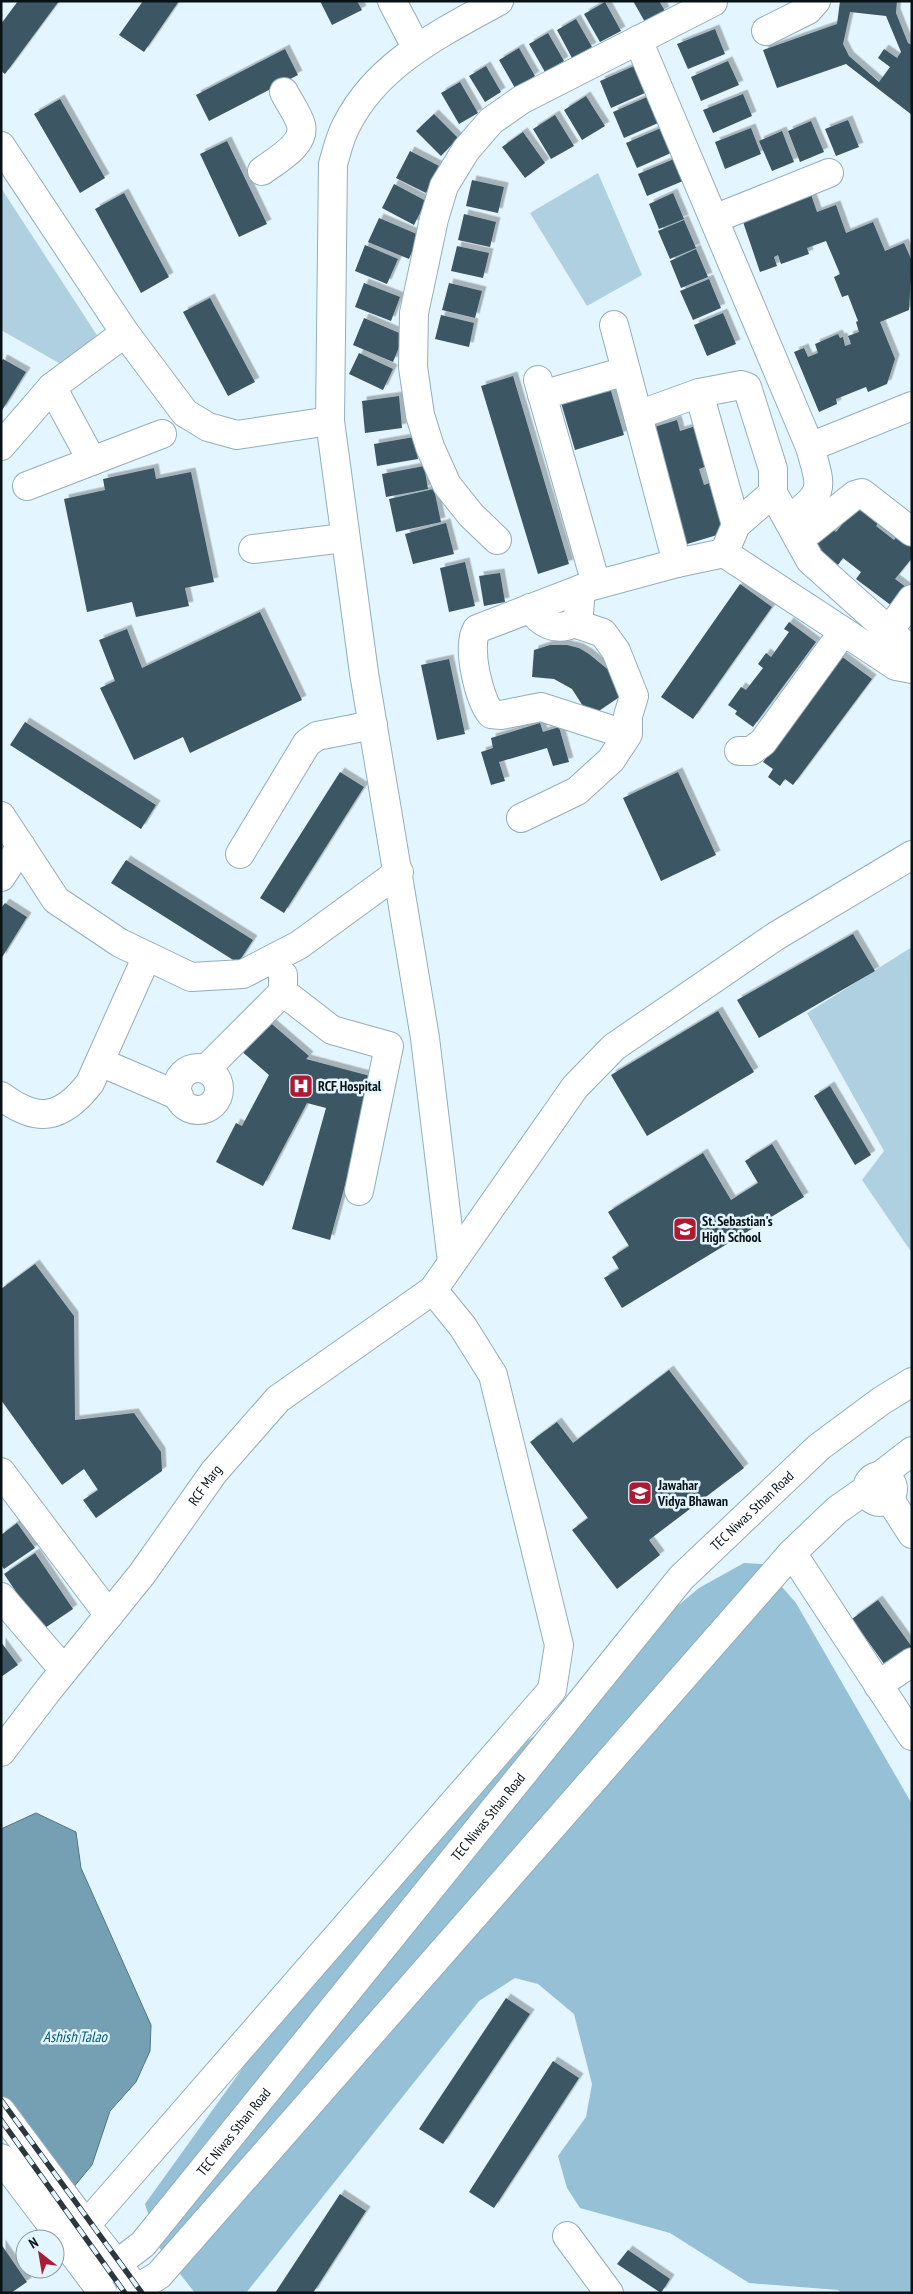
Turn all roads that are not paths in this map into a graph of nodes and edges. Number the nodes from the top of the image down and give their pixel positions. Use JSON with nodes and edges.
{"nodes":[{"id":1,"x":392,"y":1,"type":"edge"},
{"id":2,"x":499,"y":1,"type":"edge"},
{"id":3,"x":816,"y":1,"type":"edge"},
{"id":4,"x":712,"y":2,"type":"edge"},
{"id":5,"x":766,"y":31,"type":"dead end"},
{"id":6,"x":638,"y":40,"type":"junction"},
{"id":7,"x":416,"y":47,"type":"junction"},
{"id":8,"x":284,"y":92,"type":"dead end"},
{"id":9,"x":301,"y":135,"type":"junction"},
{"id":10,"x":1,"y":146,"type":"edge"},
{"id":11,"x":333,"y":164,"type":"junction"},
{"id":12,"x":262,"y":171,"type":"dead end"},
{"id":13,"x":829,"y":173,"type":"dead end"},
{"id":14,"x":714,"y":219,"type":"junction"},
{"id":15,"x":614,"y":326,"type":"dead end"},
{"id":16,"x":125,"y":333,"type":"junction"},
{"id":17,"x":626,"y":371,"type":"junction"},
{"id":18,"x":52,"y":387,"type":"junction"},
{"id":19,"x":699,"y":393,"type":"junction"},
{"id":20,"x":912,"y":406,"type":"edge"},
{"id":21,"x":638,"y":415,"type":"junction"},
{"id":22,"x":330,"y":420,"type":"junction"},
{"id":23,"x":162,"y":434,"type":"dead end"},
{"id":24,"x":1,"y":446,"type":"edge"},
{"id":25,"x":810,"y":447,"type":"junction"},
{"id":26,"x":92,"y":461,"type":"junction"},
{"id":27,"x":27,"y":486,"type":"dead end"},
{"id":28,"x":773,"y":493,"type":"junction"},
{"id":29,"x":736,"y":525,"type":"junction"},
{"id":30,"x":793,"y":529,"type":"junction"},
{"id":31,"x":912,"y":532,"type":"edge"},
{"id":32,"x":344,"y":538,"type":"junction"},
{"id":33,"x":497,"y":540,"type":"dead end"},
{"id":34,"x":253,"y":549,"type":"dead end"},
{"id":35,"x":724,"y":553,"type":"junction"},
{"id":36,"x":677,"y":563,"type":"junction"},
{"id":37,"x":588,"y":587,"type":"junction"},
{"id":38,"x":912,"y":599,"type":"edge"},
{"id":39,"x":530,"y":608,"type":"junction"},
{"id":40,"x":574,"y":622,"type":"junction"},
{"id":41,"x":889,"y":630,"type":"junction"},
{"id":42,"x":843,"y":632,"type":"junction"},
{"id":43,"x":912,"y":662,"type":"edge"},
{"id":44,"x":912,"y":669,"type":"edge"},
{"id":45,"x":373,"y":725,"type":"junction"},
{"id":46,"x":618,"y":731,"type":"junction"},
{"id":47,"x":739,"y":751,"type":"dead end"},
{"id":48,"x":1,"y":816,"type":"edge"},
{"id":49,"x":522,"y":818,"type":"dead end"},
{"id":50,"x":21,"y":846,"type":"junction"},
{"id":51,"x":240,"y":854,"type":"dead end"},
{"id":52,"x":912,"y":855,"type":"edge"},
{"id":53,"x":399,"y":872,"type":"junction"},
{"id":54,"x":1,"y":877,"type":"edge"},
{"id":55,"x":282,"y":954,"type":"junction"},
{"id":56,"x":147,"y":956,"type":"junction"},
{"id":57,"x":283,"y":992,"type":"junction"},
{"id":58,"x":425,"y":1038,"type":"junction"},
{"id":59,"x":389,"y":1046,"type":"junction"},
{"id":60,"x":100,"y":1062,"type":"junction"},
{"id":61,"x":1,"y":1096,"type":"edge"},
{"id":62,"x":359,"y":1191,"type":"dead end"},
{"id":63,"x":452,"y":1262,"type":"junction"},
{"id":64,"x":433,"y":1290,"type":"junction"},
{"id":65,"x":912,"y":1382,"type":"edge"},
{"id":66,"x":912,"y":1451,"type":"edge"},
{"id":67,"x":1,"y":1472,"type":"edge"},
{"id":68,"x":879,"y":1488,"type":"junction"},
{"id":69,"x":912,"y":1534,"type":"edge"},
{"id":70,"x":792,"y":1553,"type":"junction"},
{"id":71,"x":1,"y":1597,"type":"edge"},
{"id":72,"x":109,"y":1615,"type":"junction"},
{"id":73,"x":912,"y":1662,"type":"edge"},
{"id":74,"x":64,"y":1670,"type":"junction"},
{"id":75,"x":878,"y":1685,"type":"junction"},
{"id":76,"x":912,"y":1736,"type":"edge"},
{"id":77,"x":1,"y":1752,"type":"edge"},
{"id":78,"x":1,"y":2111,"type":"edge"},
{"id":79,"x":1,"y":2158,"type":"edge"},
{"id":80,"x":86,"y":2226,"type":"junction"},
{"id":81,"x":567,"y":2236,"type":"dead end"},
{"id":82,"x":117,"y":2264,"type":"junction"},
{"id":83,"x":97,"y":2285,"type":"edge"},
{"id":84,"x":136,"y":2291,"type":"edge"},
{"id":85,"x":610,"y":2293,"type":"edge"}],
"edges":[{"from":1,"to":7,"type":"street"},
{"from":2,"to":7,"type":"street"},
{"from":3,"to":5,"type":"street"},
{"from":4,"to":6,"type":"street"},
{"from":6,"to":14,"type":"street"},
{"from":6,"to":33,"type":"street"},
{"from":7,"to":11,"type":"street"},
{"from":8,"to":9,"type":"street"},
{"from":9,"to":11,"type":"street"},
{"from":9,"to":12,"type":"street"},
{"from":10,"to":16,"type":"street"},
{"from":11,"to":22,"type":"street"},
{"from":13,"to":14,"type":"street"},
{"from":14,"to":25,"type":"street"},
{"from":15,"to":17,"type":"street"},
{"from":16,"to":18,"type":"street"},
{"from":16,"to":22,"type":"street"},
{"from":17,"to":21,"type":"street"},
{"from":17,"to":37,"type":"street"},
{"from":18,"to":24,"type":"street"},
{"from":18,"to":26,"type":"street"},
{"from":19,"to":21,"type":"street"},
{"from":19,"to":28,"type":"street"},
{"from":19,"to":29,"type":"street"},
{"from":20,"to":25,"type":"street"},
{"from":21,"to":36,"type":"street"},
{"from":22,"to":32,"type":"street"},
{"from":23,"to":26,"type":"street"},
{"from":25,"to":30,"type":"street"},
{"from":26,"to":27,"type":"street"},
{"from":28,"to":29,"type":"street"},
{"from":28,"to":30,"type":"street"},
{"from":29,"to":35,"type":"street"},
{"from":30,"to":31,"type":"street"},
{"from":30,"to":41,"type":"street"},
{"from":32,"to":34,"type":"street"},
{"from":32,"to":45,"type":"street"},
{"from":35,"to":36,"type":"street"},
{"from":35,"to":42,"type":"street"},
{"from":36,"to":37,"type":"street"},
{"from":37,"to":39,"type":"street"},
{"from":37,"to":40,"type":"street"},
{"from":38,"to":41,"type":"street"},
{"from":39,"to":40,"type":"street"},
{"from":39,"to":46,"type":"street"},
{"from":40,"to":46,"type":"street"},
{"from":41,"to":43,"type":"street"},
{"from":42,"to":44,"type":"street"},
{"from":42,"to":47,"type":"street"},
{"from":45,"to":51,"type":"street"},
{"from":45,"to":53,"type":"street"},
{"from":46,"to":49,"type":"street"},
{"from":48,"to":50,"type":"street"},
{"from":50,"to":54,"type":"street"},
{"from":50,"to":56,"type":"street"},
{"from":52,"to":63,"type":"street","name":"RCF Marg"},
{"from":53,"to":55,"type":"street"},
{"from":53,"to":58,"type":"street"},
{"from":55,"to":56,"type":"street"},
{"from":55,"to":57,"type":"street"},
{"from":56,"to":60,"type":"street"},
{"from":57,"to":59,"type":"street"},
{"from":57,"to":60,"type":"street"},
{"from":58,"to":59,"type":"street"},
{"from":58,"to":63,"type":"street"},
{"from":59,"to":62,"type":"street"},
{"from":60,"to":61,"type":"street"},
{"from":63,"to":64,"type":"street","name":"RCF Marg"},
{"from":64,"to":72,"type":"street","name":"RCF Marg"},
{"from":64,"to":80,"type":"street"},
{"from":65,"to":82,"type":"street","name":"TEC Niwas Sthan Road"},
{"from":66,"to":68,"type":"street"},
{"from":67,"to":72,"type":"street"},
{"from":68,"to":69,"type":"street"},
{"from":68,"to":70,"type":"street"},
{"from":70,"to":75,"type":"street"},
{"from":70,"to":84,"type":"street"},
{"from":71,"to":74,"type":"street"},
{"from":72,"to":74,"type":"street","name":"RCF Marg"},
{"from":73,"to":75,"type":"street"},
{"from":74,"to":77,"type":"street","name":"RCF Marg"},
{"from":75,"to":76,"type":"street"},
{"from":78,"to":80,"type":"street"},
{"from":79,"to":83,"type":"street"},
{"from":80,"to":82,"type":"street"},
{"from":81,"to":85,"type":"street"},
{"from":82,"to":83,"type":"street","name":"TEC Niwas Sthan Road"},
{"from":82,"to":84,"type":"street"}]}
